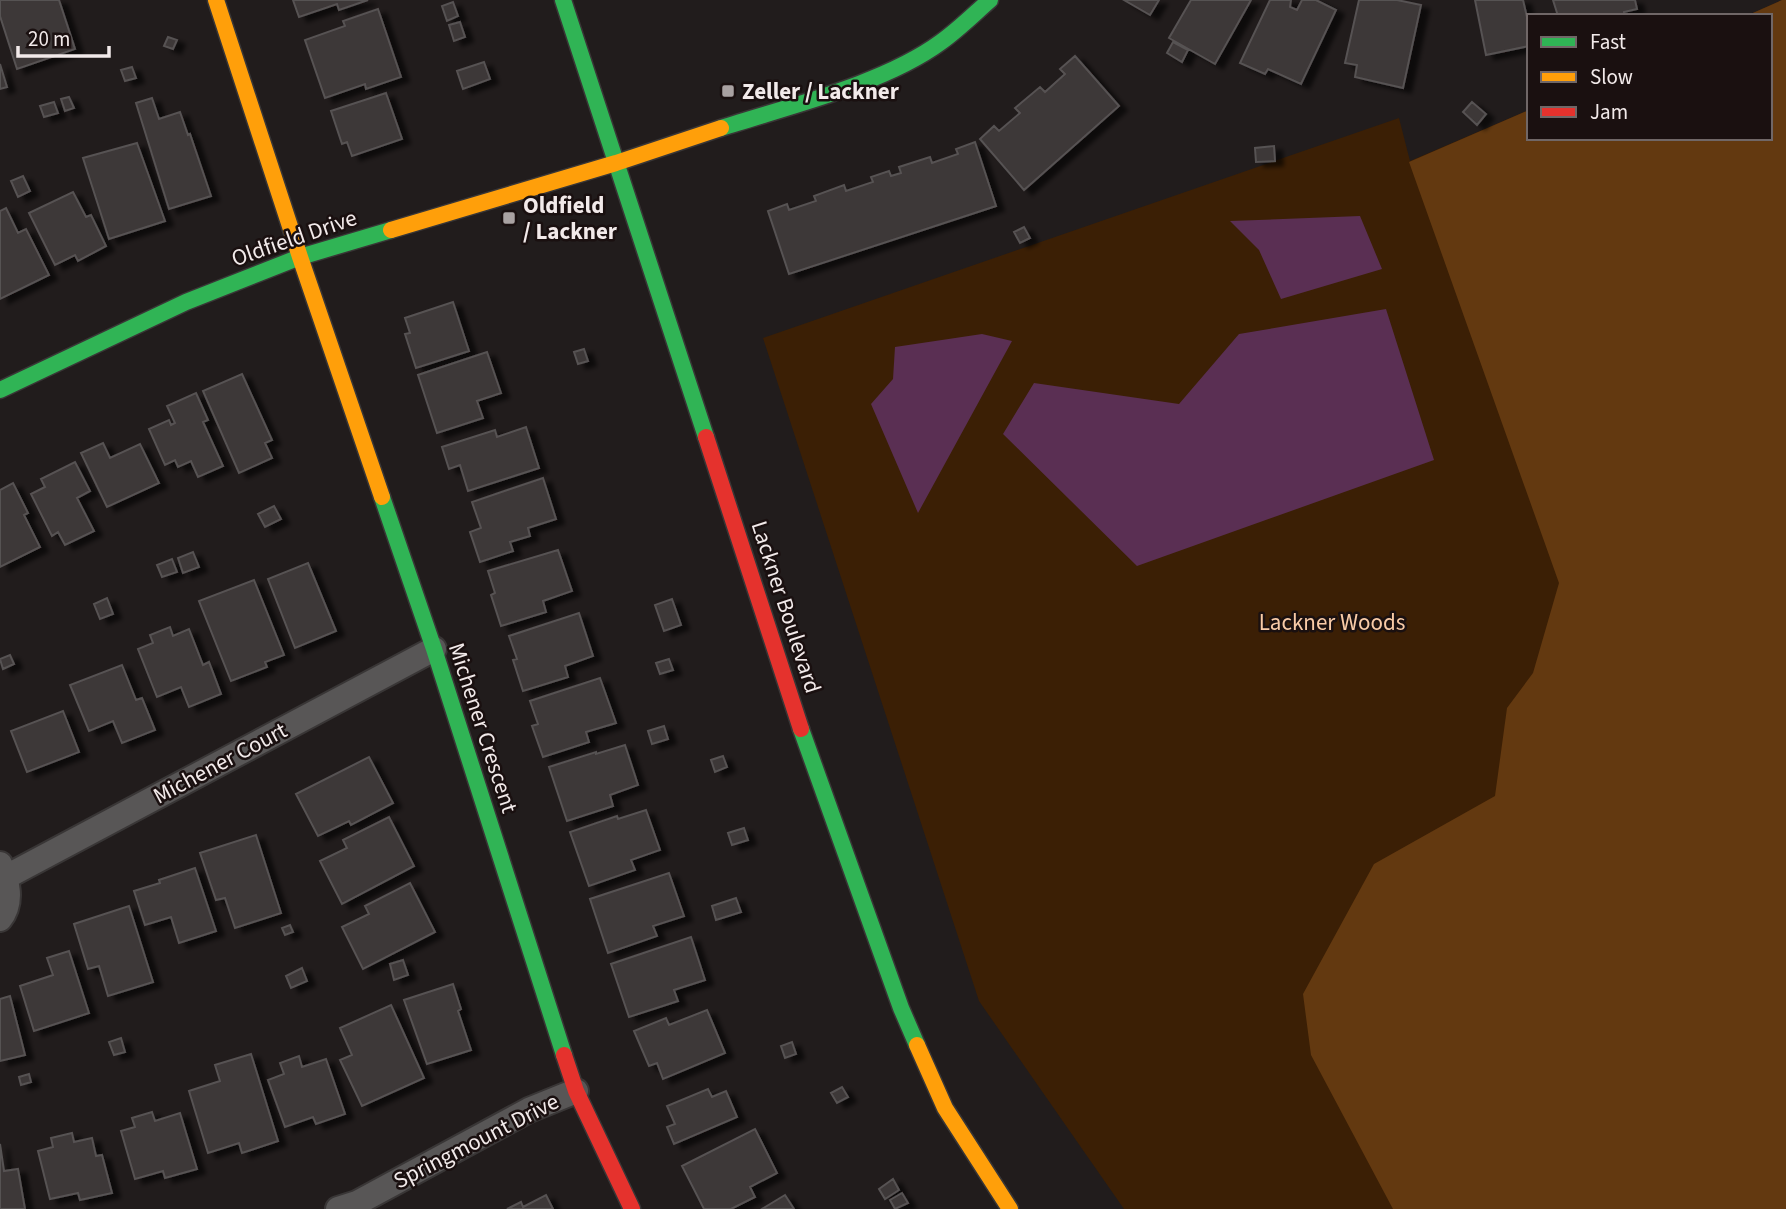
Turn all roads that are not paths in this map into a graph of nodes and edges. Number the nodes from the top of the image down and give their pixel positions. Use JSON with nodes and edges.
{"nodes":[{"id":1,"x":216,"y":0,"type":"edge"},
{"id":2,"x":563,"y":0,"type":"edge"},
{"id":3,"x":990,"y":0,"type":"edge"},
{"id":4,"x":616,"y":163,"type":"junction"},
{"id":5,"x":300,"y":257,"type":"junction"},
{"id":6,"x":0,"y":390,"type":"edge"},
{"id":7,"x":434,"y":649,"type":"junction"},
{"id":8,"x":3,"y":870,"type":"edge"},
{"id":9,"x":0,"y":919,"type":"edge"},
{"id":10,"x":576,"y":1091,"type":"junction"},
{"id":11,"x":338,"y":1209,"type":"edge"},
{"id":12,"x":632,"y":1209,"type":"edge"},
{"id":13,"x":1010,"y":1209,"type":"edge"}],
"edges":[{"from":1,"to":5,"type":"street","name":"Michener Crescent"},
{"from":2,"to":4,"type":"street","name":"Lackner Boulevard"},
{"from":3,"to":4,"type":"street","name":"Oldfield Drive"},
{"from":4,"to":5,"type":"street","name":"Oldfield Drive"},
{"from":4,"to":13,"type":"street","name":"Lackner Boulevard"},
{"from":5,"to":6,"type":"street","name":"Oldfield Drive"},
{"from":5,"to":7,"type":"street","name":"Michener Crescent"},
{"from":7,"to":8,"type":"street","name":"Michener Court"},
{"from":7,"to":10,"type":"street","name":"Michener Crescent"},
{"from":8,"to":9,"type":"street","name":"Michener Court"},
{"from":10,"to":11,"type":"street","name":"Springmount Drive"},
{"from":10,"to":12,"type":"street","name":"Michener Crescent"}]}
